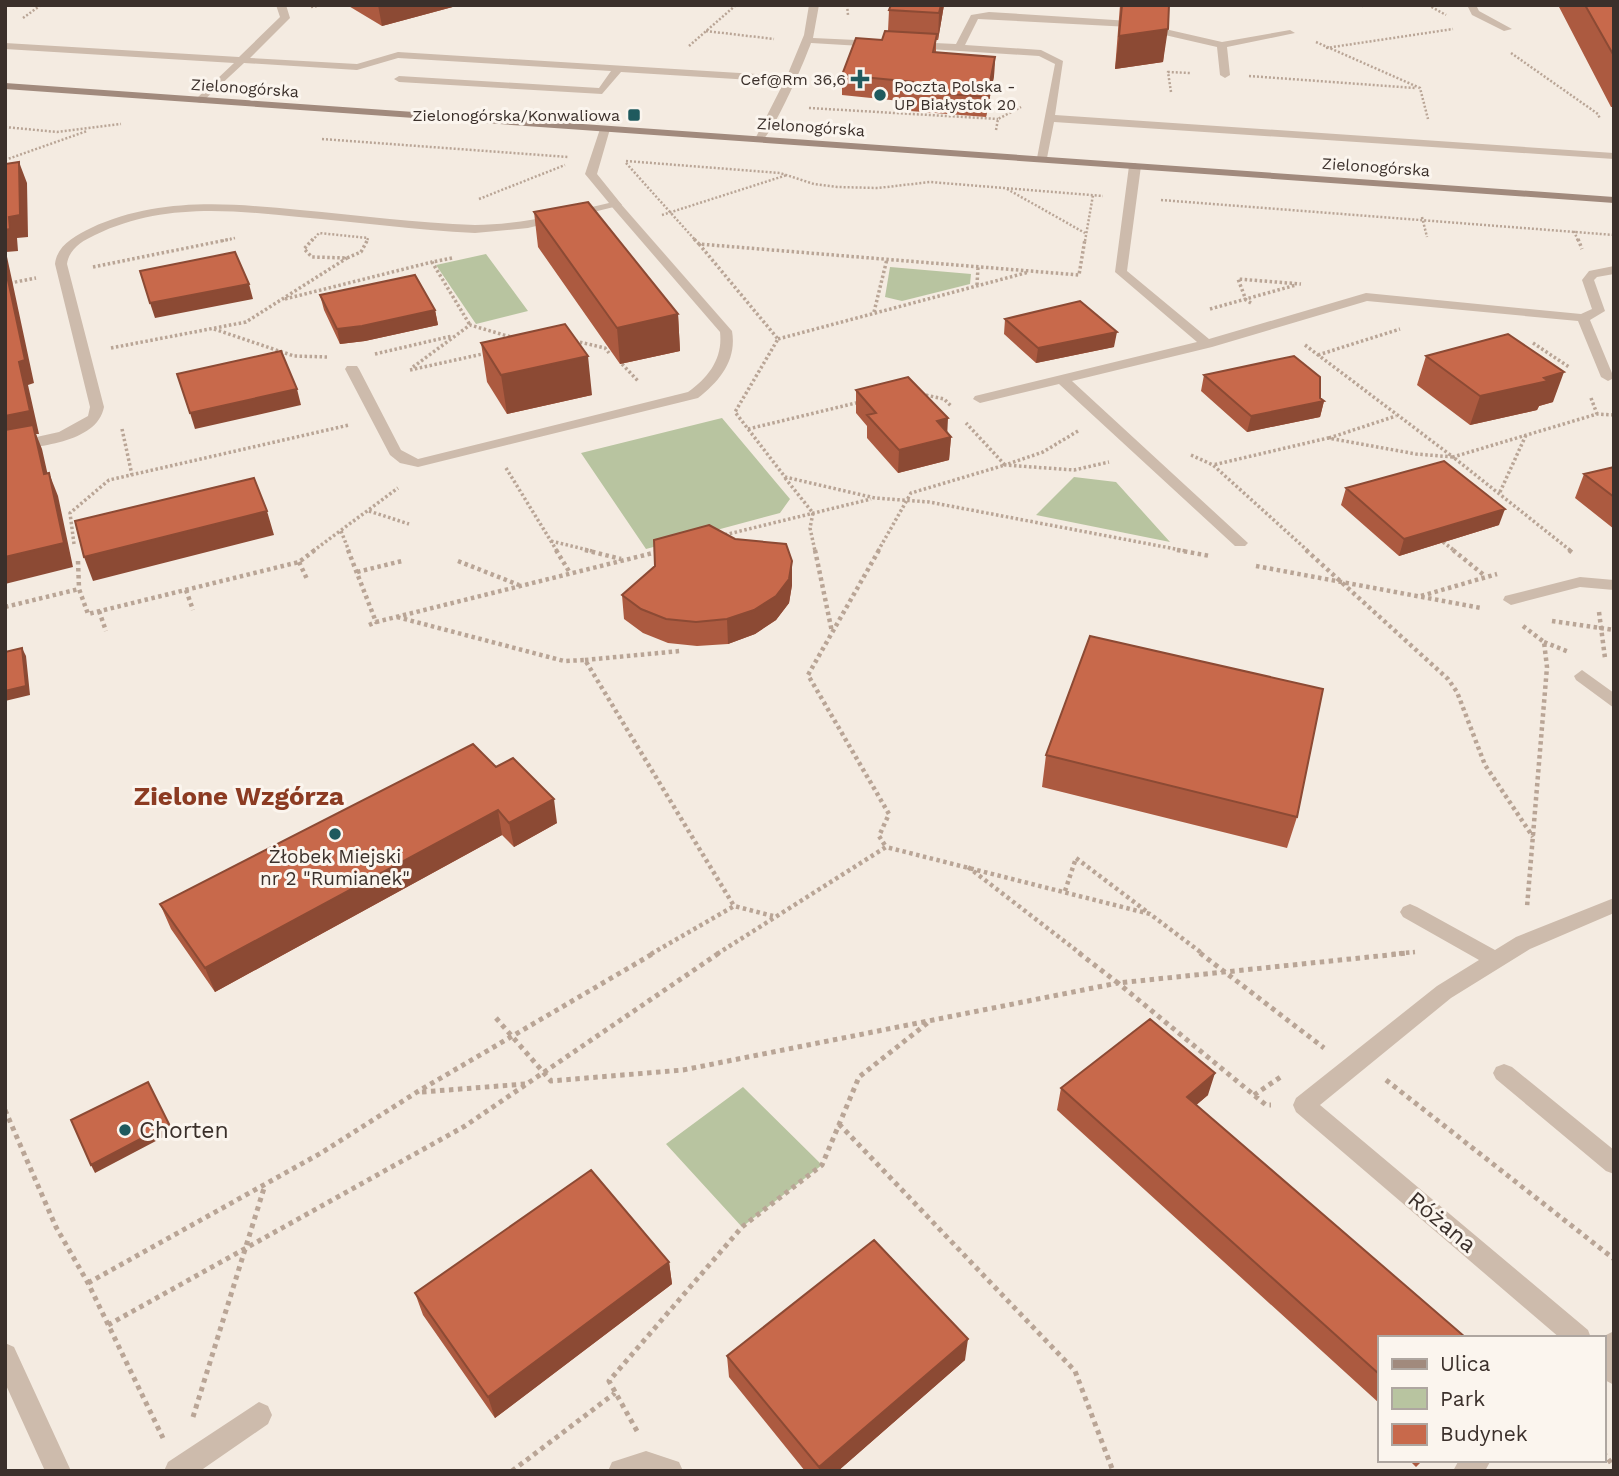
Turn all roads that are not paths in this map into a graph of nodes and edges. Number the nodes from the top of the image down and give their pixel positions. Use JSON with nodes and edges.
{"nodes":[{"id":1,"x":281,"y":5,"type":"edge"},
{"id":2,"x":814,"y":5,"type":"edge"},
{"id":3,"x":1471,"y":5,"type":"edge"},
{"id":4,"x":1507,"y":29,"type":"dead end"},
{"id":5,"x":1290,"y":33,"type":"dead end"},
{"id":6,"x":806,"y":40,"type":"junction"},
{"id":7,"x":893,"y":44,"type":"edge"},
{"id":8,"x":906,"y":45,"type":"edge"},
{"id":9,"x":1222,"y":45,"type":"junction"},
{"id":10,"x":5,"y":46,"type":"edge"},
{"id":11,"x":958,"y":47,"type":"junction"},
{"id":12,"x":241,"y":60,"type":"junction"},
{"id":13,"x":618,"y":69,"type":"junction"},
{"id":14,"x":1225,"y":75,"type":"road end"},
{"id":15,"x":399,"y":79,"type":"dead end"},
{"id":16,"x":790,"y":79,"type":"junction"},
{"id":17,"x":7,"y":88,"type":"edge"},
{"id":18,"x":201,"y":100,"type":"junction"},
{"id":19,"x":1048,"y":118,"type":"junction"},
{"id":20,"x":605,"y":128,"type":"junction"},
{"id":21,"x":760,"y":139,"type":"junction"},
{"id":22,"x":1614,"y":156,"type":"edge"},
{"id":23,"x":1042,"y":159,"type":"junction"},
{"id":24,"x":1135,"y":166,"type":"junction"},
{"id":25,"x":1614,"y":200,"type":"edge"},
{"id":26,"x":616,"y":205,"type":"junction"},
{"id":27,"x":1614,"y":270,"type":"edge"},
{"id":28,"x":1583,"y":318,"type":"junction"},
{"id":29,"x":1207,"y":344,"type":"junction"},
{"id":30,"x":356,"y":363,"type":"road end"},
{"id":31,"x":1608,"y":377,"type":"dead end"},
{"id":32,"x":1064,"y":381,"type":"junction"},
{"id":33,"x":980,"y":400,"type":"dead end"},
{"id":34,"x":5,"y":448,"type":"edge"},
{"id":35,"x":1240,"y":543,"type":"dead end"},
{"id":36,"x":1614,"y":585,"type":"edge"},
{"id":37,"x":1506,"y":605,"type":"road end"},
{"id":38,"x":1582,"y":676,"type":"road end"},
{"id":39,"x":1614,"y":702,"type":"edge"},
{"id":40,"x":1614,"y":905,"type":"edge"},
{"id":41,"x":1410,"y":912,"type":"dead end"},
{"id":42,"x":1495,"y":960,"type":"junction"},
{"id":43,"x":1504,"y":1073,"type":"dead end"},
{"id":44,"x":1614,"y":1164,"type":"edge"},
{"id":45,"x":1577,"y":1336,"type":"edge"},
{"id":46,"x":5,"y":1355,"type":"edge"},
{"id":47,"x":259,"y":1415,"type":"dead end"},
{"id":48,"x":663,"y":1467,"type":"edge"},
{"id":49,"x":58,"y":1471,"type":"edge"},
{"id":50,"x":177,"y":1471,"type":"edge"},
{"id":51,"x":621,"y":1471,"type":"edge"}],
"edges":[{"from":1,"to":12,"type":"street"},
{"from":2,"to":6,"type":"street"},
{"from":3,"to":4,"type":"street"},
{"from":5,"to":9,"type":"street"},
{"from":6,"to":7,"type":"street"},
{"from":6,"to":16,"type":"street"},
{"from":8,"to":11,"type":"street"},
{"from":9,"to":11,"type":"street"},
{"from":9,"to":14,"type":"street"},
{"from":10,"to":12,"type":"street"},
{"from":11,"to":19,"type":"street"},
{"from":12,"to":13,"type":"street"},
{"from":12,"to":18,"type":"street"},
{"from":13,"to":15,"type":"street"},
{"from":13,"to":16,"type":"street"},
{"from":16,"to":21,"type":"street"},
{"from":17,"to":18,"type":"street","name":"Zielonogórska"},
{"from":18,"to":20,"type":"street","name":"Zielonogórska"},
{"from":19,"to":22,"type":"street"},
{"from":19,"to":23,"type":"street"},
{"from":20,"to":21,"type":"street","name":"Zielonogórska"},
{"from":20,"to":26,"type":"street"},
{"from":21,"to":23,"type":"street","name":"Zielonogórska"},
{"from":23,"to":24,"type":"street","name":"Zielonogórska"},
{"from":24,"to":25,"type":"street","name":"Zielonogórska"},
{"from":24,"to":29,"type":"street"},
{"from":26,"to":30,"type":"street"},
{"from":26,"to":34,"type":"street"},
{"from":27,"to":28,"type":"street"},
{"from":28,"to":29,"type":"street"},
{"from":28,"to":31,"type":"street"},
{"from":29,"to":32,"type":"street"},
{"from":32,"to":33,"type":"street"},
{"from":32,"to":35,"type":"street"},
{"from":36,"to":37,"type":"street"},
{"from":38,"to":39,"type":"street"},
{"from":40,"to":42,"type":"street"},
{"from":41,"to":42,"type":"street"},
{"from":42,"to":45,"type":"street","name":"Różana"},
{"from":43,"to":44,"type":"street"},
{"from":46,"to":49,"type":"street"},
{"from":47,"to":50,"type":"street"},
{"from":48,"to":51,"type":"street"}]}
